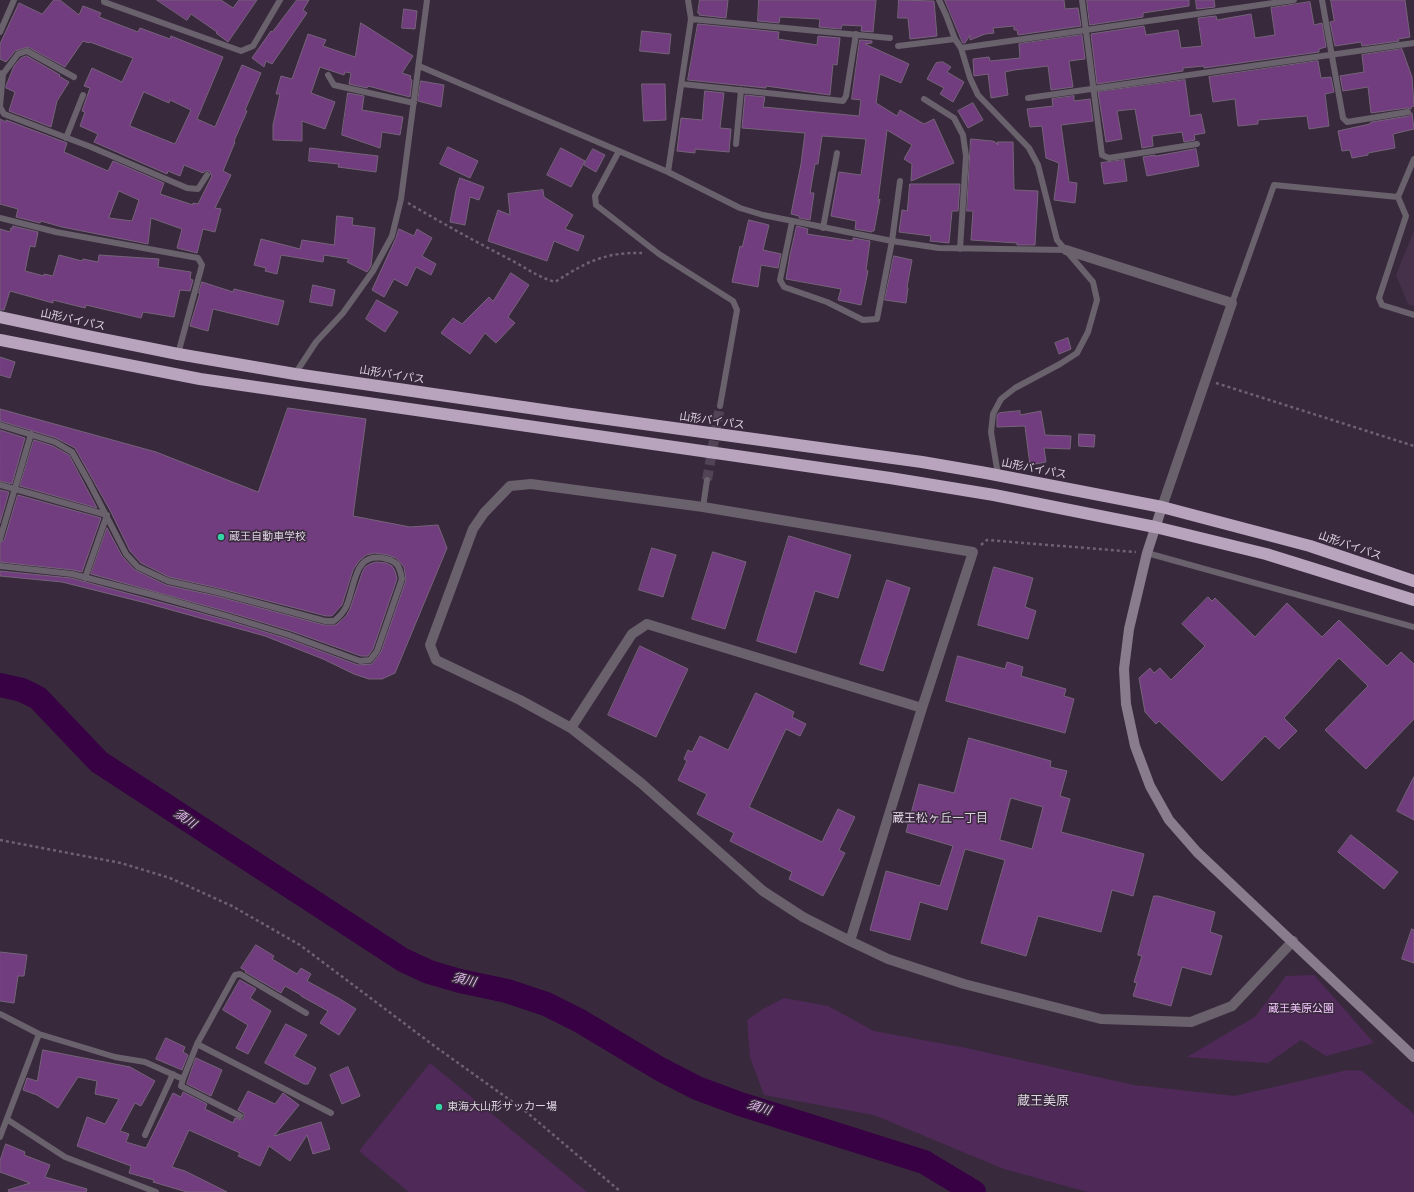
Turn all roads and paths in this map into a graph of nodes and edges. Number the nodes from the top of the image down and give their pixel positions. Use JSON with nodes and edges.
{"nodes":[{"id":1,"x":14,"y":0,"type":"edge"},
{"id":2,"x":104,"y":0,"type":"edge"},
{"id":3,"x":280,"y":0,"type":"edge"},
{"id":4,"x":427,"y":0,"type":"edge"},
{"id":5,"x":688,"y":0,"type":"edge"},
{"id":6,"x":939,"y":0,"type":"edge"},
{"id":7,"x":1082,"y":0,"type":"edge"},
{"id":8,"x":1294,"y":0,"type":"edge"},
{"id":9,"x":1322,"y":0,"type":"edge"},
{"id":10,"x":691,"y":19,"type":"junction"},
{"id":11,"x":1085,"y":30,"type":"junction"},
{"id":12,"x":0,"y":32,"type":"edge"},
{"id":13,"x":856,"y":34,"type":"junction"},
{"id":14,"x":890,"y":38,"type":"dead end"},
{"id":15,"x":955,"y":39,"type":"junction"},
{"id":16,"x":1414,"y":43,"type":"edge"},
{"id":17,"x":898,"y":46,"type":"dead end"},
{"id":18,"x":961,"y":48,"type":"junction"},
{"id":19,"x":1332,"y":55,"type":"junction"},
{"id":20,"x":419,"y":66,"type":"junction"},
{"id":21,"x":2,"y":74,"type":"edge"},
{"id":22,"x":328,"y":75,"type":"dead end"},
{"id":23,"x":74,"y":77,"type":"dead end"},
{"id":24,"x":682,"y":84,"type":"junction"},
{"id":25,"x":1092,"y":89,"type":"junction"},
{"id":26,"x":741,"y":90,"type":"junction"},
{"id":27,"x":83,"y":95,"type":"dead end"},
{"id":28,"x":1028,"y":98,"type":"dead end"},
{"id":29,"x":924,"y":99,"type":"dead end"},
{"id":30,"x":414,"y":103,"type":"junction"},
{"id":31,"x":0,"y":107,"type":"edge"},
{"id":32,"x":1408,"y":112,"type":"dead end"},
{"id":33,"x":66,"y":138,"type":"junction"},
{"id":34,"x":736,"y":144,"type":"dead end"},
{"id":35,"x":1197,"y":144,"type":"dead end"},
{"id":36,"x":619,"y":150,"type":"junction"},
{"id":37,"x":837,"y":153,"type":"dead end"},
{"id":38,"x":1414,"y":159,"type":"edge"},
{"id":39,"x":668,"y":172,"type":"junction"},
{"id":40,"x":207,"y":175,"type":"dead end"},
{"id":41,"x":900,"y":181,"type":"dead end"},
{"id":42,"x":1398,"y":197,"type":"junction"},
{"id":43,"x":401,"y":199,"type":"junction"},
{"id":44,"x":0,"y":218,"type":"edge"},
{"id":45,"x":792,"y":222,"type":"junction"},
{"id":46,"x":823,"y":228,"type":"junction"},
{"id":47,"x":892,"y":241,"type":"junction"},
{"id":48,"x":960,"y":249,"type":"junction"},
{"id":49,"x":1066,"y":250,"type":"junction"},
{"id":50,"x":659,"y":254,"type":"junction"},
{"id":51,"x":1232,"y":303,"type":"junction"},
{"id":52,"x":1414,"y":315,"type":"edge"},
{"id":53,"x":0,"y":317,"type":"edge"},
{"id":54,"x":0,"y":340,"type":"edge"},
{"id":55,"x":178,"y":354,"type":"junction"},
{"id":56,"x":295,"y":374,"type":"junction"},
{"id":57,"x":1206,"y":380,"type":"junction"},
{"id":58,"x":720,"y":406,"type":"tunnel mouth"},
{"id":59,"x":0,"y":425,"type":"edge"},
{"id":60,"x":31,"y":434,"type":"junction"},
{"id":61,"x":1414,"y":446,"type":"edge"},
{"id":62,"x":998,"y":475,"type":"junction"},
{"id":63,"x":707,"y":480,"type":"tunnel mouth"},
{"id":64,"x":0,"y":485,"type":"edge"},
{"id":65,"x":15,"y":489,"type":"junction"},
{"id":66,"x":703,"y":507,"type":"junction"},
{"id":67,"x":1162,"y":507,"type":"junction"},
{"id":68,"x":107,"y":515,"type":"junction"},
{"id":69,"x":1155,"y":527,"type":"junction"},
{"id":70,"x":0,"y":539,"type":"edge"},
{"id":71,"x":973,"y":552,"type":"junction"},
{"id":72,"x":1147,"y":553,"type":"junction"},
{"id":73,"x":0,"y":566,"type":"edge"},
{"id":74,"x":85,"y":578,"type":"junction"},
{"id":75,"x":1414,"y":581,"type":"edge"},
{"id":76,"x":1414,"y":600,"type":"edge"},
{"id":77,"x":1414,"y":628,"type":"edge"},
{"id":78,"x":922,"y":708,"type":"junction"},
{"id":79,"x":571,"y":728,"type":"junction"},
{"id":80,"x":0,"y":840,"type":"edge"},
{"id":81,"x":850,"y":941,"type":"junction"},
{"id":82,"x":1293,"y":941,"type":"junction"},
{"id":83,"x":306,"y":1013,"type":"dead end"},
{"id":84,"x":0,"y":1014,"type":"edge"},
{"id":85,"x":39,"y":1034,"type":"junction"},
{"id":86,"x":197,"y":1044,"type":"junction"},
{"id":87,"x":1414,"y":1057,"type":"edge"},
{"id":88,"x":173,"y":1074,"type":"junction"},
{"id":89,"x":183,"y":1079,"type":"junction"},
{"id":90,"x":331,"y":1113,"type":"dead end"},
{"id":91,"x":240,"y":1116,"type":"dead end"},
{"id":92,"x":8,"y":1120,"type":"junction"},
{"id":93,"x":145,"y":1135,"type":"dead end"},
{"id":94,"x":0,"y":1137,"type":"edge"},
{"id":95,"x":156,"y":1192,"type":"edge"},
{"id":96,"x":621,"y":1192,"type":"edge"}],
"edges":[{"from":1,"to":12,"type":"lane"},
{"from":2,"to":3,"type":"lane"},
{"from":4,"to":20,"type":"lane"},
{"from":5,"to":10,"type":"lane"},
{"from":6,"to":15,"type":"lane"},
{"from":7,"to":11,"type":"lane"},
{"from":8,"to":11,"type":"lane"},
{"from":9,"to":19,"type":"lane"},
{"from":10,"to":13,"type":"lane"},
{"from":10,"to":24,"type":"lane"},
{"from":11,"to":18,"type":"lane"},
{"from":11,"to":25,"type":"lane"},
{"from":13,"to":14,"type":"lane"},
{"from":13,"to":26,"type":"lane"},
{"from":15,"to":17,"type":"lane"},
{"from":15,"to":18,"type":"lane"},
{"from":16,"to":19,"type":"lane"},
{"from":18,"to":49,"type":"lane"},
{"from":19,"to":25,"type":"lane"},
{"from":19,"to":32,"type":"lane"},
{"from":20,"to":30,"type":"lane"},
{"from":20,"to":36,"type":"lane"},
{"from":21,"to":23,"type":"lane"},
{"from":21,"to":31,"type":"lane"},
{"from":22,"to":30,"type":"lane"},
{"from":24,"to":26,"type":"lane"},
{"from":24,"to":39,"type":"lane"},
{"from":25,"to":28,"type":"lane"},
{"from":25,"to":35,"type":"lane"},
{"from":26,"to":34,"type":"lane"},
{"from":27,"to":33,"type":"lane"},
{"from":29,"to":48,"type":"lane"},
{"from":30,"to":43,"type":"lane"},
{"from":31,"to":33,"type":"lane"},
{"from":33,"to":40,"type":"lane"},
{"from":36,"to":39,"type":"lane"},
{"from":36,"to":50,"type":"lane"},
{"from":37,"to":46,"type":"lane"},
{"from":38,"to":42,"type":"lane"},
{"from":39,"to":45,"type":"lane"},
{"from":41,"to":47,"type":"lane"},
{"from":42,"to":51,"type":"lane"},
{"from":42,"to":52,"type":"lane"},
{"from":43,"to":50,"type":"path"},
{"from":43,"to":56,"type":"lane"},
{"from":44,"to":55,"type":"lane"},
{"from":45,"to":46,"type":"lane"},
{"from":45,"to":47,"type":"lane"},
{"from":46,"to":47,"type":"lane"},
{"from":47,"to":48,"type":"lane"},
{"from":48,"to":49,"type":"lane"},
{"from":49,"to":51,"type":"street"},
{"from":49,"to":62,"type":"lane"},
{"from":50,"to":58,"type":"lane"},
{"from":51,"to":57,"type":"street"},
{"from":53,"to":55,"type":"highway","name":"山形バイパス"},
{"from":54,"to":69,"type":"highway"},
{"from":55,"to":56,"type":"highway","name":"山形バイパス"},
{"from":56,"to":62,"type":"highway","name":"山形バイパス"},
{"from":57,"to":61,"type":"path"},
{"from":57,"to":67,"type":"street"},
{"from":59,"to":60,"type":"lane"},
{"from":60,"to":65,"type":"lane"},
{"from":60,"to":68,"type":"lane"},
{"from":62,"to":67,"type":"highway","name":"山形バイパス"},
{"from":63,"to":66,"type":"lane"},
{"from":64,"to":65,"type":"lane"},
{"from":65,"to":68,"type":"lane"},
{"from":65,"to":70,"type":"lane"},
{"from":66,"to":71,"type":"street"},
{"from":66,"to":79,"type":"street"},
{"from":67,"to":69,"type":"street"},
{"from":67,"to":75,"type":"highway","name":"山形バイパス"},
{"from":68,"to":74,"type":"lane"},
{"from":68,"to":74,"type":"lane"},
{"from":69,"to":72,"type":"street"},
{"from":69,"to":76,"type":"highway"},
{"from":71,"to":72,"type":"path"},
{"from":71,"to":78,"type":"street"},
{"from":72,"to":77,"type":"lane"},
{"from":72,"to":82,"type":"street"},
{"from":73,"to":74,"type":"lane"},
{"from":78,"to":79,"type":"street"},
{"from":78,"to":81,"type":"street"},
{"from":79,"to":81,"type":"street"},
{"from":80,"to":96,"type":"path"},
{"from":81,"to":82,"type":"street"},
{"from":82,"to":87,"type":"street"},
{"from":83,"to":86,"type":"lane"},
{"from":84,"to":85,"type":"lane"},
{"from":85,"to":88,"type":"lane"},
{"from":85,"to":92,"type":"lane"},
{"from":86,"to":89,"type":"lane"},
{"from":86,"to":90,"type":"lane"},
{"from":88,"to":89,"type":"lane"},
{"from":88,"to":93,"type":"lane"},
{"from":89,"to":91,"type":"lane"},
{"from":92,"to":94,"type":"lane"},
{"from":92,"to":95,"type":"lane"}]}
